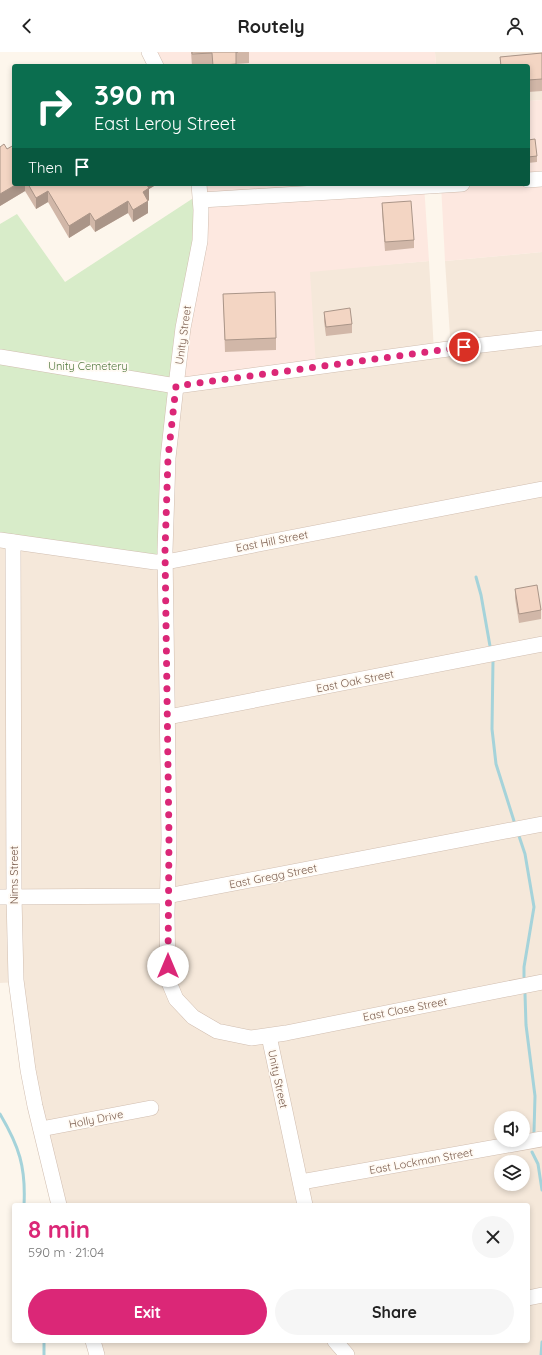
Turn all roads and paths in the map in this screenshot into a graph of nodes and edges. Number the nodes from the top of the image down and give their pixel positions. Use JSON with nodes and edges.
{"nodes":[{"id":1,"x":149,"y":52,"type":"edge"},
{"id":2,"x":155,"y":64,"type":"edge"},
{"id":3,"x":542,"y":179,"type":"edge"},
{"id":4,"x":530,"y":180,"type":"edge"},
{"id":5,"x":199,"y":186,"type":"edge"},
{"id":6,"x":429,"y":186,"type":"edge"},
{"id":7,"x":201,"y":200,"type":"junction"},
{"id":8,"x":542,"y":338,"type":"edge"},
{"id":9,"x":0,"y":357,"type":"edge"},
{"id":10,"x":176,"y":386,"type":"junction"},
{"id":11,"x":542,"y":489,"type":"edge"},
{"id":12,"x":6,"y":541,"type":"edge"},
{"id":13,"x":166,"y":562,"type":"junction"},
{"id":14,"x":542,"y":644,"type":"edge"},
{"id":15,"x":168,"y":717,"type":"junction"},
{"id":16,"x":542,"y":824,"type":"edge"},
{"id":17,"x":167,"y":896,"type":"junction"},
{"id":18,"x":7,"y":897,"type":"edge"},
{"id":19,"x":542,"y":982,"type":"edge"},
{"id":20,"x":269,"y":1036,"type":"junction"},
{"id":21,"x":151,"y":1108,"type":"dead end"},
{"id":22,"x":42,"y":1129,"type":"junction"},
{"id":23,"x":542,"y":1139,"type":"edge"},
{"id":24,"x":301,"y":1182,"type":"junction"},
{"id":25,"x":59,"y":1203,"type":"edge"},
{"id":26,"x":305,"y":1203,"type":"edge"},
{"id":27,"x":542,"y":1295,"type":"edge"},
{"id":28,"x":530,"y":1298,"type":"edge"},
{"id":29,"x":93,"y":1343,"type":"edge"},
{"id":30,"x":337,"y":1343,"type":"edge"},
{"id":31,"x":97,"y":1355,"type":"edge"},
{"id":32,"x":346,"y":1355,"type":"edge"}],
"edges":[{"from":1,"to":2,"type":"street"},
{"from":3,"to":4,"type":"street"},
{"from":5,"to":7,"type":"street","name":"Unity Street"},
{"from":6,"to":7,"type":"street"},
{"from":7,"to":10,"type":"street","name":"Unity Street"},
{"from":8,"to":10,"type":"street"},
{"from":9,"to":10,"type":"street"},
{"from":10,"to":13,"type":"street","name":"Unity Street"},
{"from":11,"to":13,"type":"street","name":"East Hill Street"},
{"from":12,"to":13,"type":"street","name":"East Hill Street"},
{"from":12,"to":18,"type":"street","name":"Nims Street"},
{"from":13,"to":15,"type":"street","name":"Unity Street"},
{"from":14,"to":15,"type":"street","name":"East Oak Street"},
{"from":15,"to":17,"type":"street","name":"Unity Street"},
{"from":16,"to":17,"type":"street","name":"East Gregg Street"},
{"from":17,"to":18,"type":"street","name":"East Gregg Street"},
{"from":17,"to":20,"type":"street","name":"Unity Street"},
{"from":18,"to":22,"type":"street","name":"Nims Street"},
{"from":19,"to":20,"type":"street","name":"East Close Street"},
{"from":20,"to":24,"type":"street","name":"Unity Street"},
{"from":21,"to":22,"type":"street","name":"Holly Drive"},
{"from":22,"to":25,"type":"street","name":"Nims Street"},
{"from":23,"to":24,"type":"street","name":"East Lockman Street"},
{"from":24,"to":26,"type":"street","name":"Unity Street"},
{"from":27,"to":28,"type":"street"},
{"from":29,"to":31,"type":"street"},
{"from":30,"to":32,"type":"street"}]}
